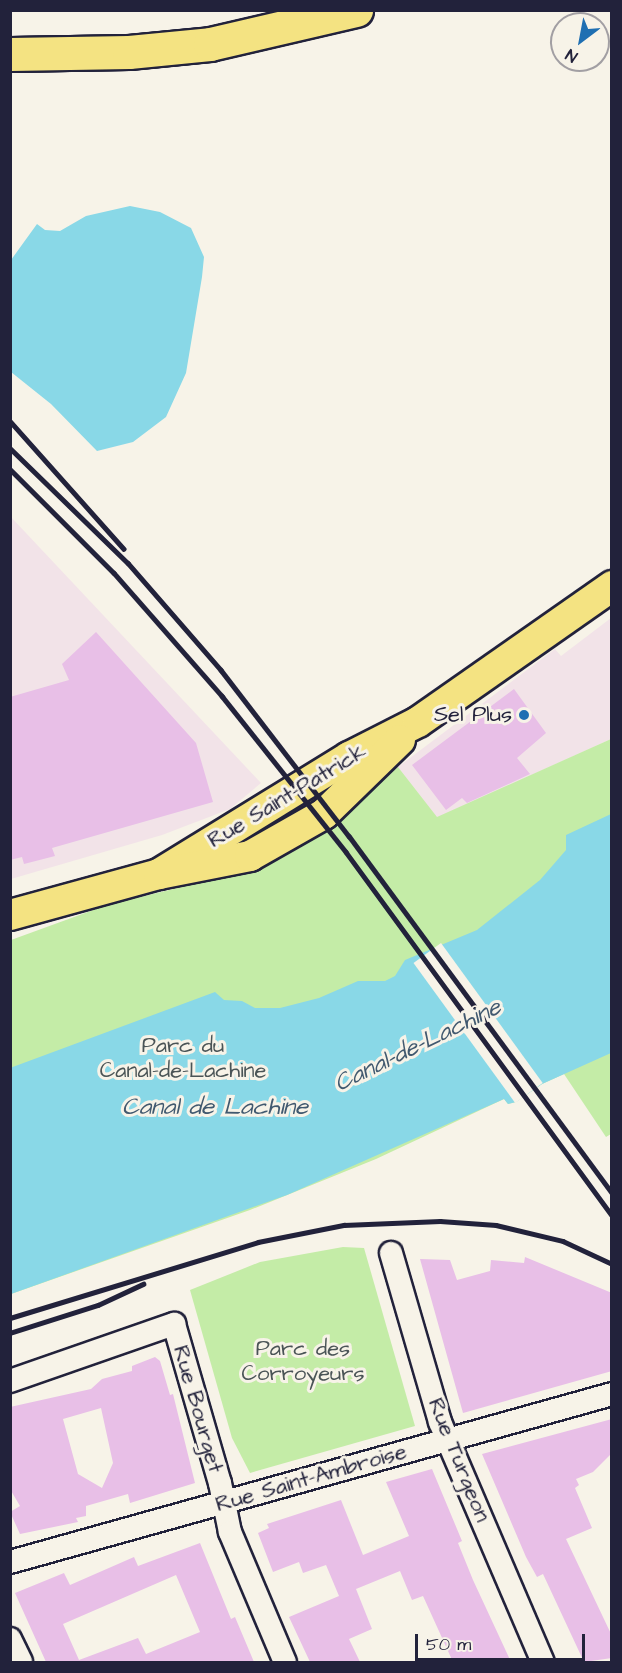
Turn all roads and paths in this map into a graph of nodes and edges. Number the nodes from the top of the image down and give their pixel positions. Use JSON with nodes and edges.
{"nodes":[{"id":1,"x":356,"y":10,"type":"edge"},
{"id":2,"x":10,"y":54,"type":"edge"},
{"id":3,"x":612,"y":586,"type":"edge"},
{"id":4,"x":10,"y":915,"type":"edge"},
{"id":5,"x":391,"y":1252,"type":"dead end"},
{"id":6,"x":10,"y":1381,"type":"edge"},
{"id":7,"x":612,"y":1394,"type":"edge"},
{"id":8,"x":448,"y":1440,"type":"junction"},
{"id":9,"x":224,"y":1502,"type":"junction"},
{"id":10,"x":10,"y":1562,"type":"edge"},
{"id":11,"x":10,"y":1639,"type":"edge"},
{"id":12,"x":21,"y":1662,"type":"edge"},
{"id":13,"x":285,"y":1662,"type":"edge"},
{"id":14,"x":543,"y":1662,"type":"edge"}],
"edges":[{"from":1,"to":2,"type":"highway"},
{"from":3,"to":4,"type":"main road","name":"Rue Saint-Patrick"},
{"from":5,"to":8,"type":"street","name":"Rue Turgeon"},
{"from":6,"to":9,"type":"street","name":"Rue Bourget"},
{"from":7,"to":8,"type":"street","name":"Rue Saint-Ambroise"},
{"from":8,"to":9,"type":"street","name":"Rue Saint-Ambroise"},
{"from":8,"to":14,"type":"street","name":"Rue Turgeon"},
{"from":9,"to":10,"type":"street","name":"Rue Saint-Ambroise"},
{"from":9,"to":13,"type":"street","name":"Rue Bourget"},
{"from":11,"to":12,"type":"street"}]}
